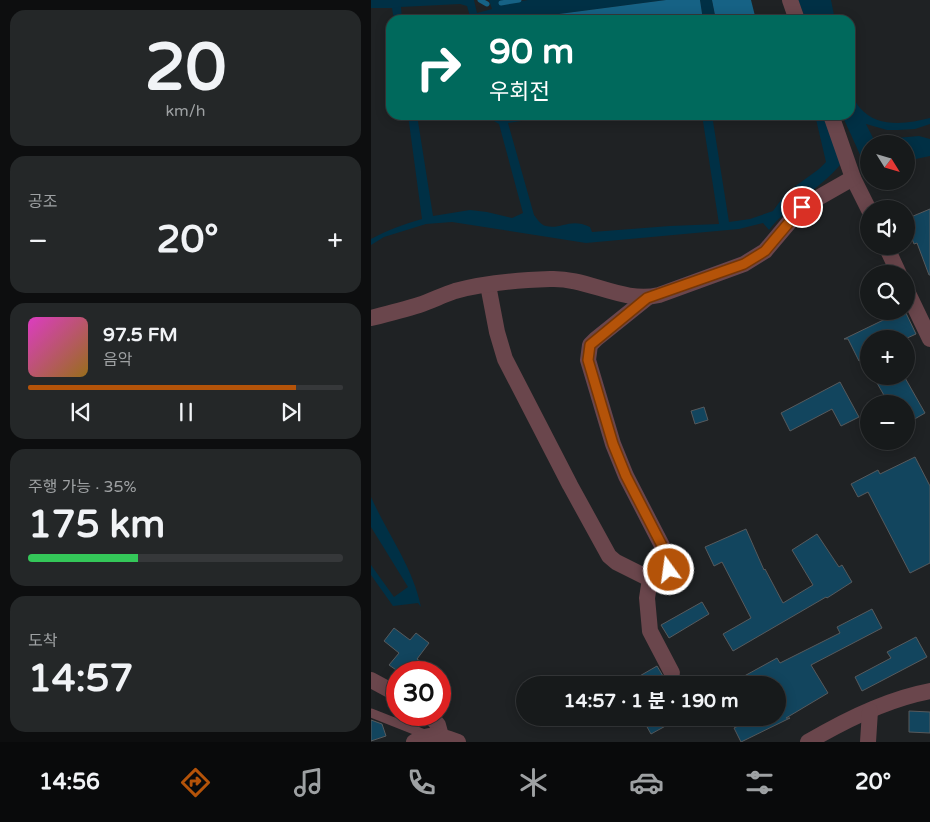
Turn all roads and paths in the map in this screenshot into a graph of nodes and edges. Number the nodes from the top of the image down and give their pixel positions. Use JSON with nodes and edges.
{"nodes":[{"id":1,"x":790,"y":0,"type":"edge"},
{"id":2,"x":795,"y":15,"type":"edge"},
{"id":3,"x":833,"y":120,"type":"edge"},
{"id":4,"x":853,"y":178,"type":"junction"},
{"id":5,"x":864,"y":200,"type":"edge"},
{"id":6,"x":488,"y":285,"type":"junction"},
{"id":7,"x":647,"y":298,"type":"junction"},
{"id":8,"x":915,"y":308,"type":"edge"},
{"id":9,"x":371,"y":318,"type":"edge"},
{"id":10,"x":930,"y":339,"type":"edge"},
{"id":11,"x":650,"y":579,"type":"junction"},
{"id":12,"x":672,"y":673,"type":"dead end"},
{"id":13,"x":371,"y":680,"type":"edge"},
{"id":14,"x":386,"y":688,"type":"edge"},
{"id":15,"x":930,"y":691,"type":"edge"},
{"id":16,"x":870,"y":710,"type":"junction"},
{"id":17,"x":371,"y":713,"type":"edge"},
{"id":18,"x":437,"y":726,"type":"edge"},
{"id":19,"x":427,"y":737,"type":"edge"},
{"id":20,"x":458,"y":742,"type":"edge"},
{"id":21,"x":808,"y":742,"type":"edge"},
{"id":22,"x":868,"y":742,"type":"edge"}],
"edges":[{"from":1,"to":2,"type":"street"},
{"from":3,"to":4,"type":"street"},
{"from":4,"to":5,"type":"street"},
{"from":4,"to":7,"type":"street"},
{"from":6,"to":7,"type":"street"},
{"from":6,"to":9,"type":"street"},
{"from":6,"to":11,"type":"street"},
{"from":7,"to":11,"type":"street"},
{"from":8,"to":10,"type":"street"},
{"from":11,"to":12,"type":"street"},
{"from":13,"to":14,"type":"street"},
{"from":15,"to":16,"type":"street"},
{"from":16,"to":21,"type":"street"},
{"from":16,"to":22,"type":"street"},
{"from":17,"to":19,"type":"lane"},
{"from":18,"to":19,"type":"street"},
{"from":19,"to":20,"type":"street"}]}
